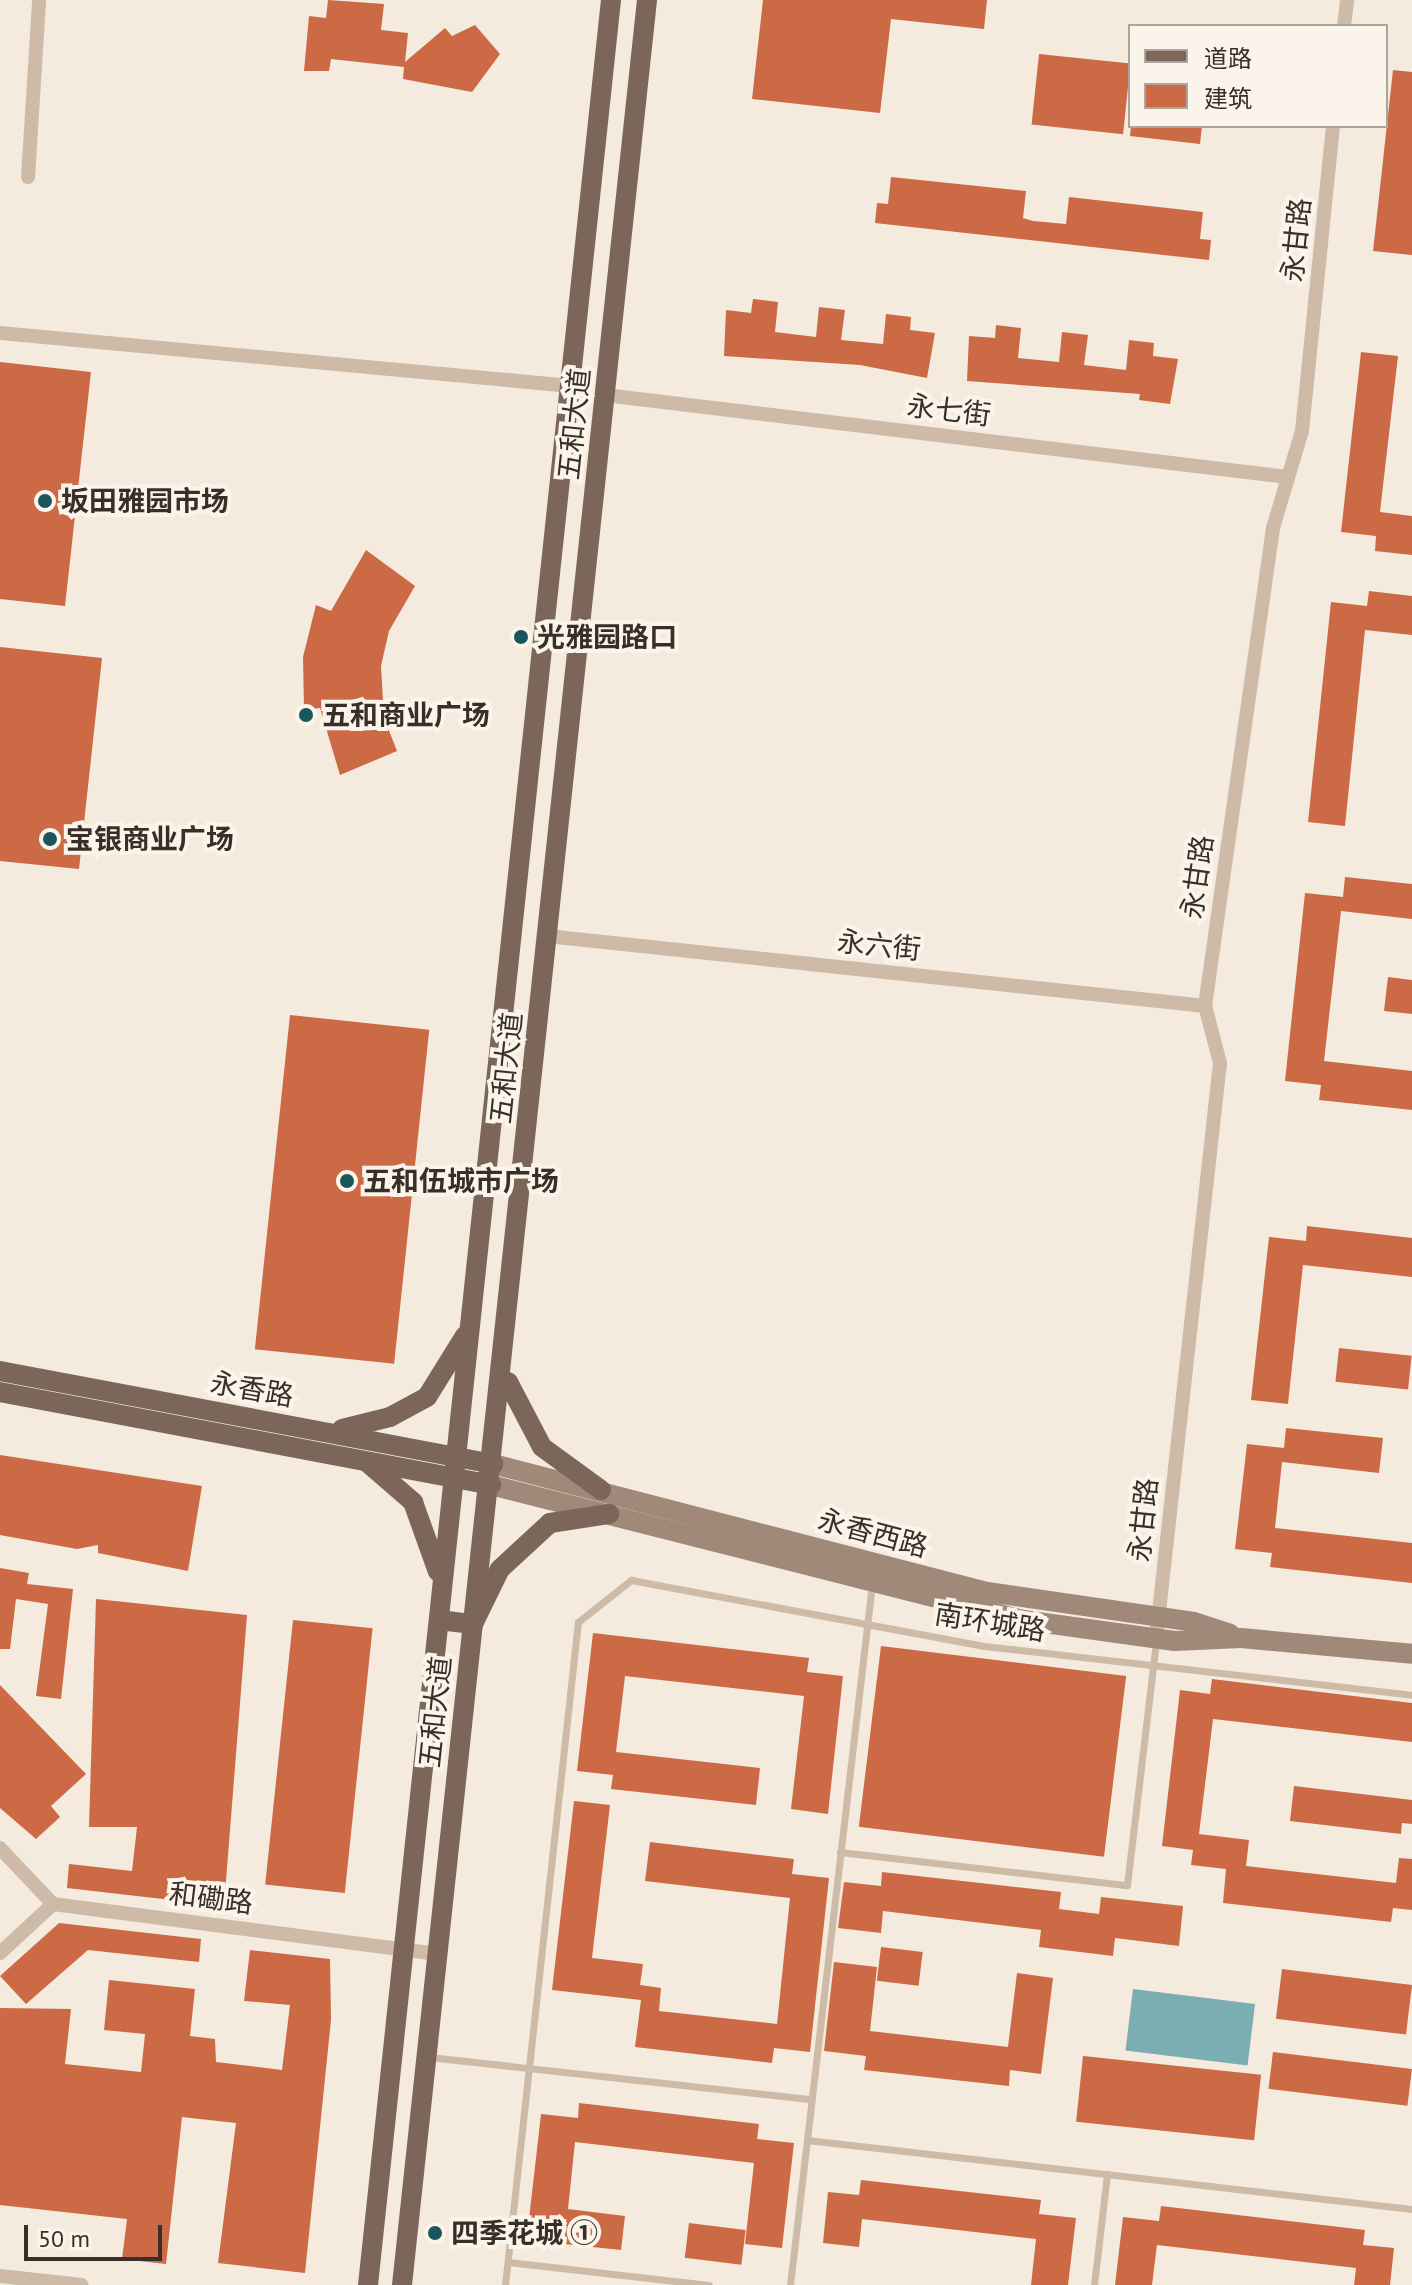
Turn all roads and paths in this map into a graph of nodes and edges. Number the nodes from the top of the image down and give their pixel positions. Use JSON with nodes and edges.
{"nodes":[{"id":1,"x":39,"y":0,"type":"edge"},
{"id":2,"x":611,"y":0,"type":"edge"},
{"id":3,"x":647,"y":0,"type":"edge"},
{"id":4,"x":1347,"y":0,"type":"edge"},
{"id":5,"x":1344,"y":24,"type":"edge"},
{"id":6,"x":1333,"y":128,"type":"edge"},
{"id":7,"x":28,"y":177,"type":"dead end"},
{"id":8,"x":0,"y":333,"type":"edge"},
{"id":9,"x":571,"y":386,"type":"junction"},
{"id":10,"x":605,"y":395,"type":"junction"},
{"id":11,"x":1288,"y":477,"type":"junction"},
{"id":12,"x":547,"y":936,"type":"junction"},
{"id":13,"x":1205,"y":1006,"type":"junction"},
{"id":14,"x":473,"y":1315,"type":"junction"},
{"id":15,"x":510,"y":1317,"type":"junction"},
{"id":16,"x":506,"y":1356,"type":"junction"},
{"id":17,"x":0,"y":1371,"type":"edge"},
{"id":18,"x":0,"y":1392,"type":"edge"},
{"id":19,"x":320,"y":1430,"type":"junction"},
{"id":20,"x":349,"y":1456,"type":"junction"},
{"id":21,"x":458,"y":1457,"type":"junction"},
{"id":22,"x":493,"y":1464,"type":"junction"},
{"id":23,"x":455,"y":1478,"type":"junction"},
{"id":24,"x":491,"y":1485,"type":"junction"},
{"id":25,"x":601,"y":1490,"type":"junction"},
{"id":26,"x":609,"y":1514,"type":"junction"},
{"id":27,"x":872,"y":1582,"type":"junction"},
{"id":28,"x":441,"y":1610,"type":"junction"},
{"id":29,"x":1158,"y":1618,"type":"junction"},
{"id":30,"x":473,"y":1624,"type":"junction"},
{"id":31,"x":866,"y":1624,"type":"junction"},
{"id":32,"x":1241,"y":1638,"type":"junction"},
{"id":33,"x":1156,"y":1639,"type":"junction"},
{"id":34,"x":1412,"y":1654,"type":"edge"},
{"id":35,"x":1152,"y":1666,"type":"junction"},
{"id":36,"x":1412,"y":1695,"type":"edge"},
{"id":37,"x":0,"y":1848,"type":"edge"},
{"id":38,"x":840,"y":1852,"type":"junction"},
{"id":39,"x":53,"y":1904,"type":"junction"},
{"id":40,"x":402,"y":1948,"type":"junction"},
{"id":41,"x":0,"y":1953,"type":"edge"},
{"id":42,"x":438,"y":1954,"type":"junction"},
{"id":43,"x":427,"y":2057,"type":"junction"},
{"id":44,"x":529,"y":2068,"type":"junction"},
{"id":45,"x":812,"y":2099,"type":"junction"},
{"id":46,"x":807,"y":2140,"type":"junction"},
{"id":47,"x":1107,"y":2174,"type":"junction"},
{"id":48,"x":1412,"y":2209,"type":"edge"},
{"id":49,"x":508,"y":2262,"type":"junction"},
{"id":50,"x":0,"y":2276,"type":"edge"},
{"id":51,"x":82,"y":2285,"type":"edge"},
{"id":52,"x":368,"y":2285,"type":"edge"},
{"id":53,"x":402,"y":2285,"type":"edge"},
{"id":54,"x":505,"y":2285,"type":"edge"},
{"id":55,"x":709,"y":2285,"type":"edge"},
{"id":56,"x":790,"y":2285,"type":"edge"},
{"id":57,"x":1094,"y":2285,"type":"edge"}],
"edges":[{"from":1,"to":7,"type":"street"},
{"from":2,"to":9,"type":"main road","name":"五和大道"},
{"from":3,"to":10,"type":"main road","name":"五和大道"},
{"from":4,"to":5,"type":"street"},
{"from":6,"to":11,"type":"street","name":"永甘路"},
{"from":8,"to":9,"type":"street"},
{"from":9,"to":14,"type":"main road","name":"五和大道"},
{"from":10,"to":11,"type":"street","name":"永七街"},
{"from":10,"to":12,"type":"main road","name":"五和大道"},
{"from":11,"to":13,"type":"street","name":"永甘路"},
{"from":12,"to":13,"type":"street","name":"永六街"},
{"from":12,"to":15,"type":"main road","name":"五和大道"},
{"from":13,"to":29,"type":"street","name":"永甘路"},
{"from":14,"to":15,"type":"main road"},
{"from":14,"to":19,"type":"main road"},
{"from":14,"to":21,"type":"main road","name":"五和大道"},
{"from":15,"to":16,"type":"main road","name":"五和大道"},
{"from":16,"to":22,"type":"main road","name":"五和大道"},
{"from":16,"to":25,"type":"main road"},
{"from":17,"to":19,"type":"main road","name":"永香路"},
{"from":18,"to":20,"type":"main road","name":"永香路"},
{"from":19,"to":21,"type":"main road","name":"永香路"},
{"from":20,"to":23,"type":"main road","name":"永香路"},
{"from":20,"to":28,"type":"main road"},
{"from":21,"to":22,"type":"main road","name":"永香路"},
{"from":21,"to":23,"type":"main road","name":"五和大道"},
{"from":22,"to":24,"type":"main road","name":"五和大道"},
{"from":22,"to":25,"type":"main road","name":"永香西路"},
{"from":23,"to":24,"type":"main road","name":"永香路"},
{"from":23,"to":28,"type":"main road","name":"五和大道"},
{"from":24,"to":26,"type":"main road","name":"永香西路"},
{"from":24,"to":30,"type":"main road","name":"五和大道"},
{"from":25,"to":29,"type":"main road","name":"永香西路"},
{"from":26,"to":27,"type":"main road","name":"永香西路"},
{"from":26,"to":30,"type":"main road"},
{"from":27,"to":31,"type":"lane"},
{"from":27,"to":33,"type":"main road","name":"永香西路"},
{"from":28,"to":30,"type":"main road"},
{"from":28,"to":40,"type":"main road","name":"五和大道"},
{"from":29,"to":32,"type":"main road","name":"永香西路"},
{"from":29,"to":33,"type":"street","name":"永甘路"},
{"from":30,"to":42,"type":"main road","name":"五和大道"},
{"from":31,"to":35,"type":"lane","name":"南环城路"},
{"from":31,"to":38,"type":"lane"},
{"from":31,"to":44,"type":"lane","name":"南环城路"},
{"from":32,"to":33,"type":"main road","name":"永香西路"},
{"from":32,"to":34,"type":"main road","name":"永香西路"},
{"from":33,"to":35,"type":"lane"},
{"from":35,"to":36,"type":"lane","name":"南环城路"},
{"from":35,"to":38,"type":"lane"},
{"from":37,"to":39,"type":"street"},
{"from":38,"to":45,"type":"lane"},
{"from":39,"to":40,"type":"street","name":"和磡路"},
{"from":39,"to":41,"type":"street"},
{"from":40,"to":42,"type":"street","name":"和磡路"},
{"from":40,"to":52,"type":"main road","name":"五和大道"},
{"from":42,"to":43,"type":"main road","name":"五和大道"},
{"from":43,"to":44,"type":"lane"},
{"from":43,"to":53,"type":"main road","name":"五和大道"},
{"from":44,"to":45,"type":"lane"},
{"from":44,"to":49,"type":"lane"},
{"from":45,"to":46,"type":"lane"},
{"from":46,"to":47,"type":"lane"},
{"from":46,"to":56,"type":"lane"},
{"from":47,"to":48,"type":"lane"},
{"from":47,"to":57,"type":"lane"},
{"from":49,"to":54,"type":"lane"},
{"from":49,"to":55,"type":"lane"},
{"from":50,"to":51,"type":"street"}]}
